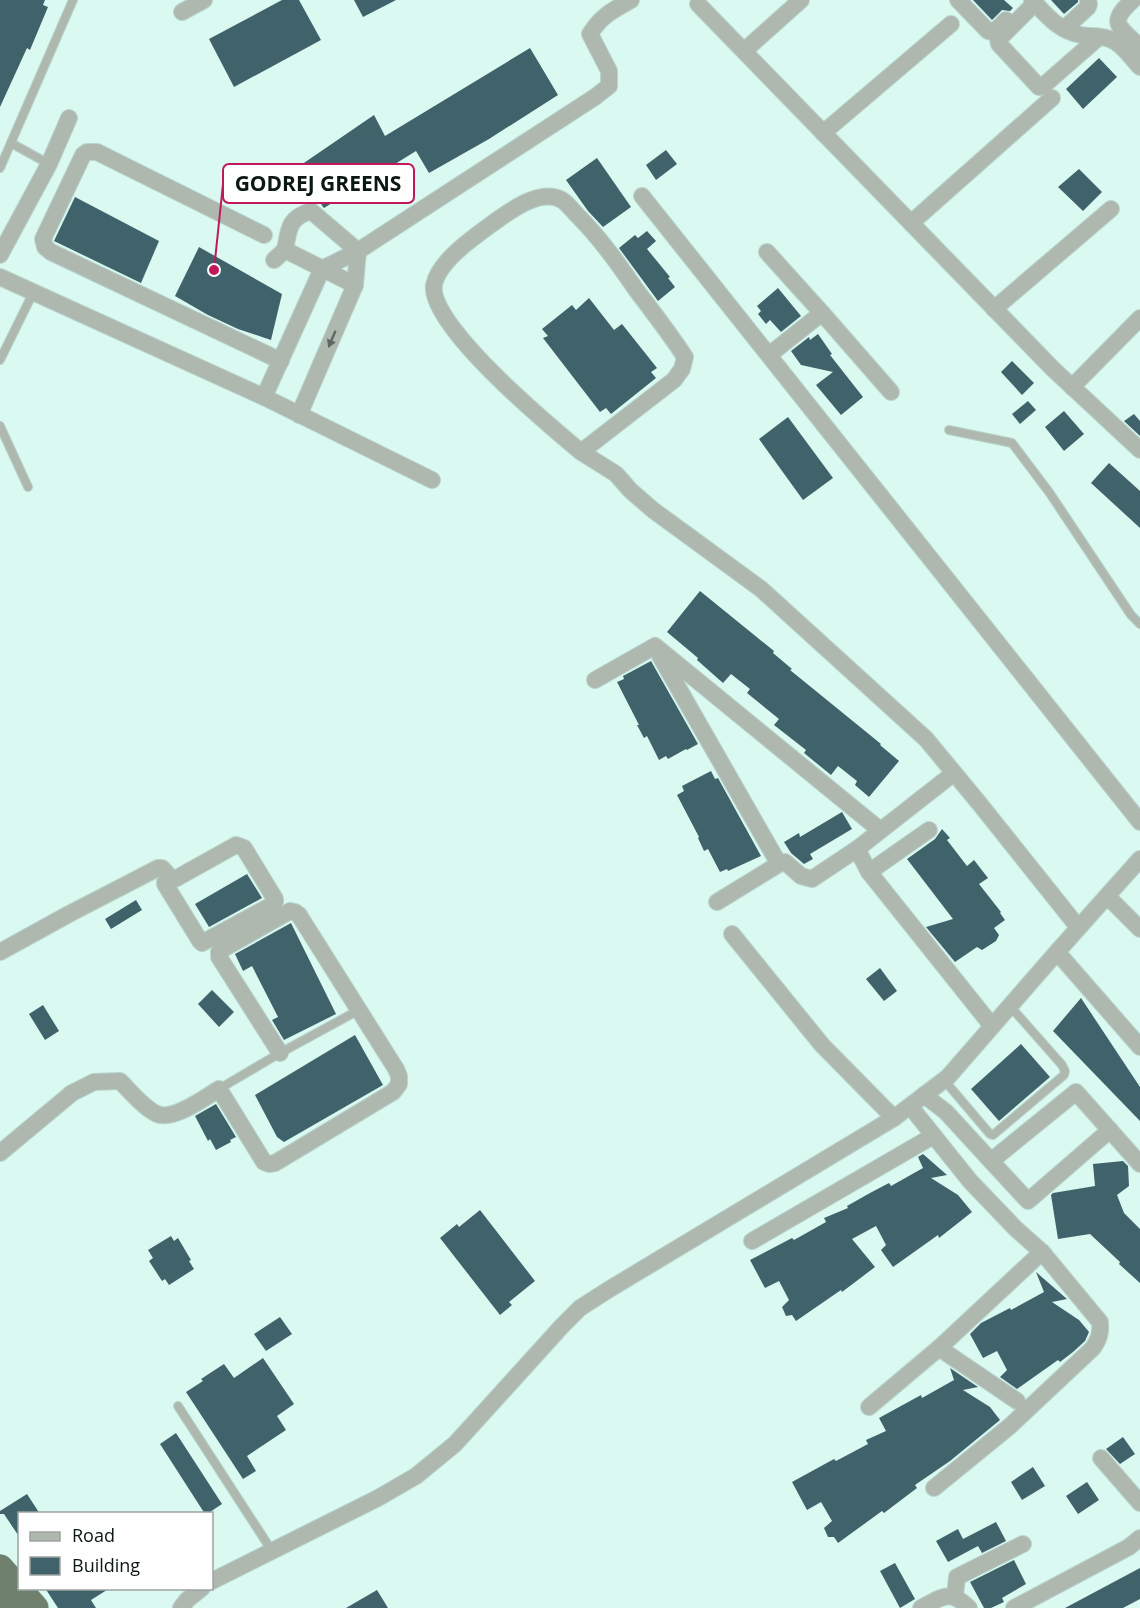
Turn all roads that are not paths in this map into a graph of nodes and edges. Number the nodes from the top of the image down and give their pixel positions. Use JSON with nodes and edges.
{"nodes":[{"id":1,"x":73,"y":0,"type":"edge"},
{"id":2,"x":204,"y":0,"type":"edge"},
{"id":3,"x":631,"y":0,"type":"edge"},
{"id":4,"x":801,"y":0,"type":"edge"},
{"id":5,"x":958,"y":0,"type":"edge"},
{"id":6,"x":1088,"y":0,"type":"edge"},
{"id":7,"x":1132,"y":0,"type":"edge"},
{"id":8,"x":1034,"y":1,"type":"edge"},
{"id":9,"x":698,"y":4,"type":"dead end"},
{"id":10,"x":182,"y":12,"type":"dead end"},
{"id":11,"x":951,"y":24,"type":"dead end"},
{"id":12,"x":1064,"y":29,"type":"junction"},
{"id":13,"x":1099,"y":37,"type":"junction"},
{"id":14,"x":1140,"y":47,"type":"edge"},
{"id":15,"x":744,"y":51,"type":"junction"},
{"id":16,"x":1140,"y":67,"type":"edge"},
{"id":17,"x":1052,"y":98,"type":"dead end"},
{"id":18,"x":69,"y":118,"type":"dead end"},
{"id":19,"x":823,"y":133,"type":"junction"},
{"id":20,"x":11,"y":142,"type":"junction"},
{"id":21,"x":49,"y":164,"type":"junction"},
{"id":22,"x":0,"y":168,"type":"edge"},
{"id":23,"x":642,"y":196,"type":"dead end"},
{"id":24,"x":1111,"y":209,"type":"dead end"},
{"id":25,"x":911,"y":223,"type":"junction"},
{"id":26,"x":264,"y":236,"type":"dead end"},
{"id":27,"x":358,"y":250,"type":"junction"},
{"id":28,"x":767,"y":252,"type":"dead end"},
{"id":29,"x":0,"y":255,"type":"edge"},
{"id":30,"x":322,"y":269,"type":"junction"},
{"id":31,"x":0,"y":277,"type":"edge"},
{"id":32,"x":355,"y":285,"type":"junction"},
{"id":33,"x":33,"y":293,"type":"junction"},
{"id":34,"x":994,"y":309,"type":"junction"},
{"id":35,"x":822,"y":313,"type":"junction"},
{"id":36,"x":1140,"y":318,"type":"edge"},
{"id":37,"x":769,"y":355,"type":"junction"},
{"id":38,"x":0,"y":360,"type":"edge"},
{"id":39,"x":281,"y":361,"type":"junction"},
{"id":40,"x":1072,"y":387,"type":"junction"},
{"id":41,"x":891,"y":392,"type":"dead end"},
{"id":42,"x":264,"y":397,"type":"junction"},
{"id":43,"x":299,"y":415,"type":"junction"},
{"id":44,"x":0,"y":426,"type":"edge"},
{"id":45,"x":949,"y":430,"type":"dead end"},
{"id":46,"x":1140,"y":450,"type":"edge"},
{"id":47,"x":581,"y":452,"type":"junction"},
{"id":48,"x":432,"y":480,"type":"dead end"},
{"id":49,"x":28,"y":487,"type":"dead end"},
{"id":50,"x":1140,"y":624,"type":"edge"},
{"id":51,"x":655,"y":646,"type":"junction"},
{"id":52,"x":595,"y":680,"type":"dead end"},
{"id":53,"x":954,"y":773,"type":"junction"},
{"id":54,"x":1140,"y":822,"type":"edge"},
{"id":55,"x":880,"y":830,"type":"junction"},
{"id":56,"x":929,"y":830,"type":"dead end"},
{"id":57,"x":857,"y":849,"type":"junction"},
{"id":58,"x":1140,"y":859,"type":"edge"},
{"id":59,"x":779,"y":864,"type":"junction"},
{"id":60,"x":869,"y":872,"type":"junction"},
{"id":61,"x":170,"y":878,"type":"junction"},
{"id":62,"x":1107,"y":896,"type":"junction"},
{"id":63,"x":717,"y":902,"type":"dead end"},
{"id":64,"x":1078,"y":927,"type":"junction"},
{"id":65,"x":1140,"y":929,"type":"edge"},
{"id":66,"x":732,"y":934,"type":"dead end"},
{"id":67,"x":1057,"y":951,"type":"junction"},
{"id":68,"x":0,"y":952,"type":"edge"},
{"id":69,"x":1009,"y":1006,"type":"junction"},
{"id":70,"x":359,"y":1010,"type":"junction"},
{"id":71,"x":992,"y":1026,"type":"junction"},
{"id":72,"x":1140,"y":1047,"type":"edge"},
{"id":73,"x":280,"y":1053,"type":"junction"},
{"id":74,"x":944,"y":1080,"type":"junction"},
{"id":75,"x":219,"y":1089,"type":"junction"},
{"id":76,"x":924,"y":1095,"type":"junction"},
{"id":77,"x":910,"y":1106,"type":"junction"},
{"id":78,"x":894,"y":1118,"type":"junction"},
{"id":79,"x":1110,"y":1130,"type":"junction"},
{"id":80,"x":933,"y":1136,"type":"junction"},
{"id":81,"x":0,"y":1153,"type":"edge"},
{"id":82,"x":991,"y":1161,"type":"junction"},
{"id":83,"x":1140,"y":1164,"type":"edge"},
{"id":84,"x":752,"y":1241,"type":"dead end"},
{"id":85,"x":1042,"y":1252,"type":"junction"},
{"id":86,"x":939,"y":1348,"type":"junction"},
{"id":87,"x":1017,"y":1401,"type":"dead end"},
{"id":88,"x":178,"y":1406,"type":"dead end"},
{"id":89,"x":869,"y":1407,"type":"dead end"},
{"id":90,"x":1101,"y":1458,"type":"dead end"},
{"id":91,"x":934,"y":1488,"type":"dead end"},
{"id":92,"x":1140,"y":1503,"type":"edge"},
{"id":93,"x":1140,"y":1538,"type":"edge"},
{"id":94,"x":1023,"y":1544,"type":"dead end"},
{"id":95,"x":272,"y":1551,"type":"junction"},
{"id":96,"x":0,"y":1568,"type":"edge"},
{"id":97,"x":213,"y":1580,"type":"edge"},
{"id":98,"x":18,"y":1589,"type":"edge"},
{"id":99,"x":19,"y":1590,"type":"edge"},
{"id":100,"x":200,"y":1590,"type":"edge"},
{"id":101,"x":955,"y":1596,"type":"junction"},
{"id":102,"x":0,"y":1597,"type":"edge"},
{"id":103,"x":9,"y":1608,"type":"edge"},
{"id":104,"x":35,"y":1608,"type":"edge"},
{"id":105,"x":181,"y":1608,"type":"edge"},
{"id":106,"x":921,"y":1608,"type":"edge"},
{"id":107,"x":969,"y":1608,"type":"edge"},
{"id":108,"x":1014,"y":1608,"type":"edge"}],
"edges":[{"from":1,"to":20,"type":"lane"},
{"from":2,"to":10,"type":"street"},
{"from":3,"to":27,"type":"street"},
{"from":4,"to":15,"type":"street"},
{"from":5,"to":8,"type":"street"},
{"from":6,"to":12,"type":"street"},
{"from":7,"to":14,"type":"street"},
{"from":8,"to":12,"type":"street"},
{"from":8,"to":13,"type":"street"},
{"from":9,"to":15,"type":"street"},
{"from":11,"to":19,"type":"street"},
{"from":12,"to":13,"type":"street"},
{"from":13,"to":16,"type":"street"},
{"from":15,"to":19,"type":"street"},
{"from":17,"to":25,"type":"street"},
{"from":18,"to":21,"type":"street"},
{"from":19,"to":25,"type":"street"},
{"from":20,"to":21,"type":"lane"},
{"from":20,"to":22,"type":"lane"},
{"from":21,"to":29,"type":"street"},
{"from":23,"to":37,"type":"street"},
{"from":24,"to":34,"type":"street"},
{"from":25,"to":34,"type":"street"},
{"from":26,"to":39,"type":"street"},
{"from":27,"to":30,"type":"street"},
{"from":27,"to":30,"type":"street"},
{"from":27,"to":32,"type":"street"},
{"from":28,"to":35,"type":"street"},
{"from":30,"to":32,"type":"street"},
{"from":30,"to":39,"type":"street"},
{"from":31,"to":33,"type":"street"},
{"from":32,"to":43,"type":"street","one_way":true},
{"from":33,"to":38,"type":"lane"},
{"from":33,"to":42,"type":"street"},
{"from":34,"to":40,"type":"street"},
{"from":35,"to":37,"type":"street"},
{"from":35,"to":41,"type":"street"},
{"from":36,"to":40,"type":"street"},
{"from":37,"to":54,"type":"street"},
{"from":39,"to":42,"type":"street"},
{"from":40,"to":46,"type":"street"},
{"from":42,"to":43,"type":"street"},
{"from":43,"to":48,"type":"street"},
{"from":44,"to":49,"type":"lane"},
{"from":45,"to":50,"type":"lane"},
{"from":47,"to":47,"type":"street"},
{"from":47,"to":53,"type":"street"},
{"from":51,"to":52,"type":"street"},
{"from":51,"to":55,"type":"street"},
{"from":51,"to":59,"type":"street"},
{"from":53,"to":55,"type":"street"},
{"from":53,"to":64,"type":"street"},
{"from":55,"to":57,"type":"street"},
{"from":56,"to":60,"type":"street"},
{"from":57,"to":59,"type":"street"},
{"from":57,"to":60,"type":"street"},
{"from":58,"to":62,"type":"street"},
{"from":59,"to":63,"type":"street"},
{"from":60,"to":71,"type":"street"},
{"from":61,"to":61,"type":"street"},
{"from":61,"to":68,"type":"street"},
{"from":62,"to":64,"type":"street"},
{"from":62,"to":65,"type":"street"},
{"from":64,"to":67,"type":"street"},
{"from":66,"to":78,"type":"street"},
{"from":67,"to":69,"type":"street"},
{"from":67,"to":72,"type":"street"},
{"from":69,"to":71,"type":"street"},
{"from":69,"to":74,"type":"lane"},
{"from":70,"to":73,"type":"lane"},
{"from":70,"to":73,"type":"street"},
{"from":70,"to":75,"type":"street"},
{"from":71,"to":74,"type":"street"},
{"from":73,"to":75,"type":"lane"},
{"from":74,"to":76,"type":"street"},
{"from":75,"to":81,"type":"street"},
{"from":76,"to":77,"type":"street"},
{"from":76,"to":82,"type":"street"},
{"from":77,"to":78,"type":"street"},
{"from":77,"to":80,"type":"street"},
{"from":78,"to":95,"type":"street"},
{"from":79,"to":82,"type":"street"},
{"from":79,"to":82,"type":"street"},
{"from":79,"to":83,"type":"street"},
{"from":80,"to":84,"type":"street"},
{"from":80,"to":85,"type":"street"},
{"from":85,"to":86,"type":"street"},
{"from":85,"to":91,"type":"street"},
{"from":86,"to":87,"type":"street"},
{"from":86,"to":89,"type":"street"},
{"from":88,"to":95,"type":"lane"},
{"from":90,"to":92,"type":"street"},
{"from":93,"to":108,"type":"street"},
{"from":94,"to":101,"type":"street"},
{"from":95,"to":97,"type":"street"},
{"from":96,"to":98,"type":"highway"},
{"from":99,"to":104,"type":"highway"},
{"from":100,"to":105,"type":"street"},
{"from":101,"to":106,"type":"street"},
{"from":101,"to":107,"type":"street"},
{"from":102,"to":103,"type":"highway"}]}
